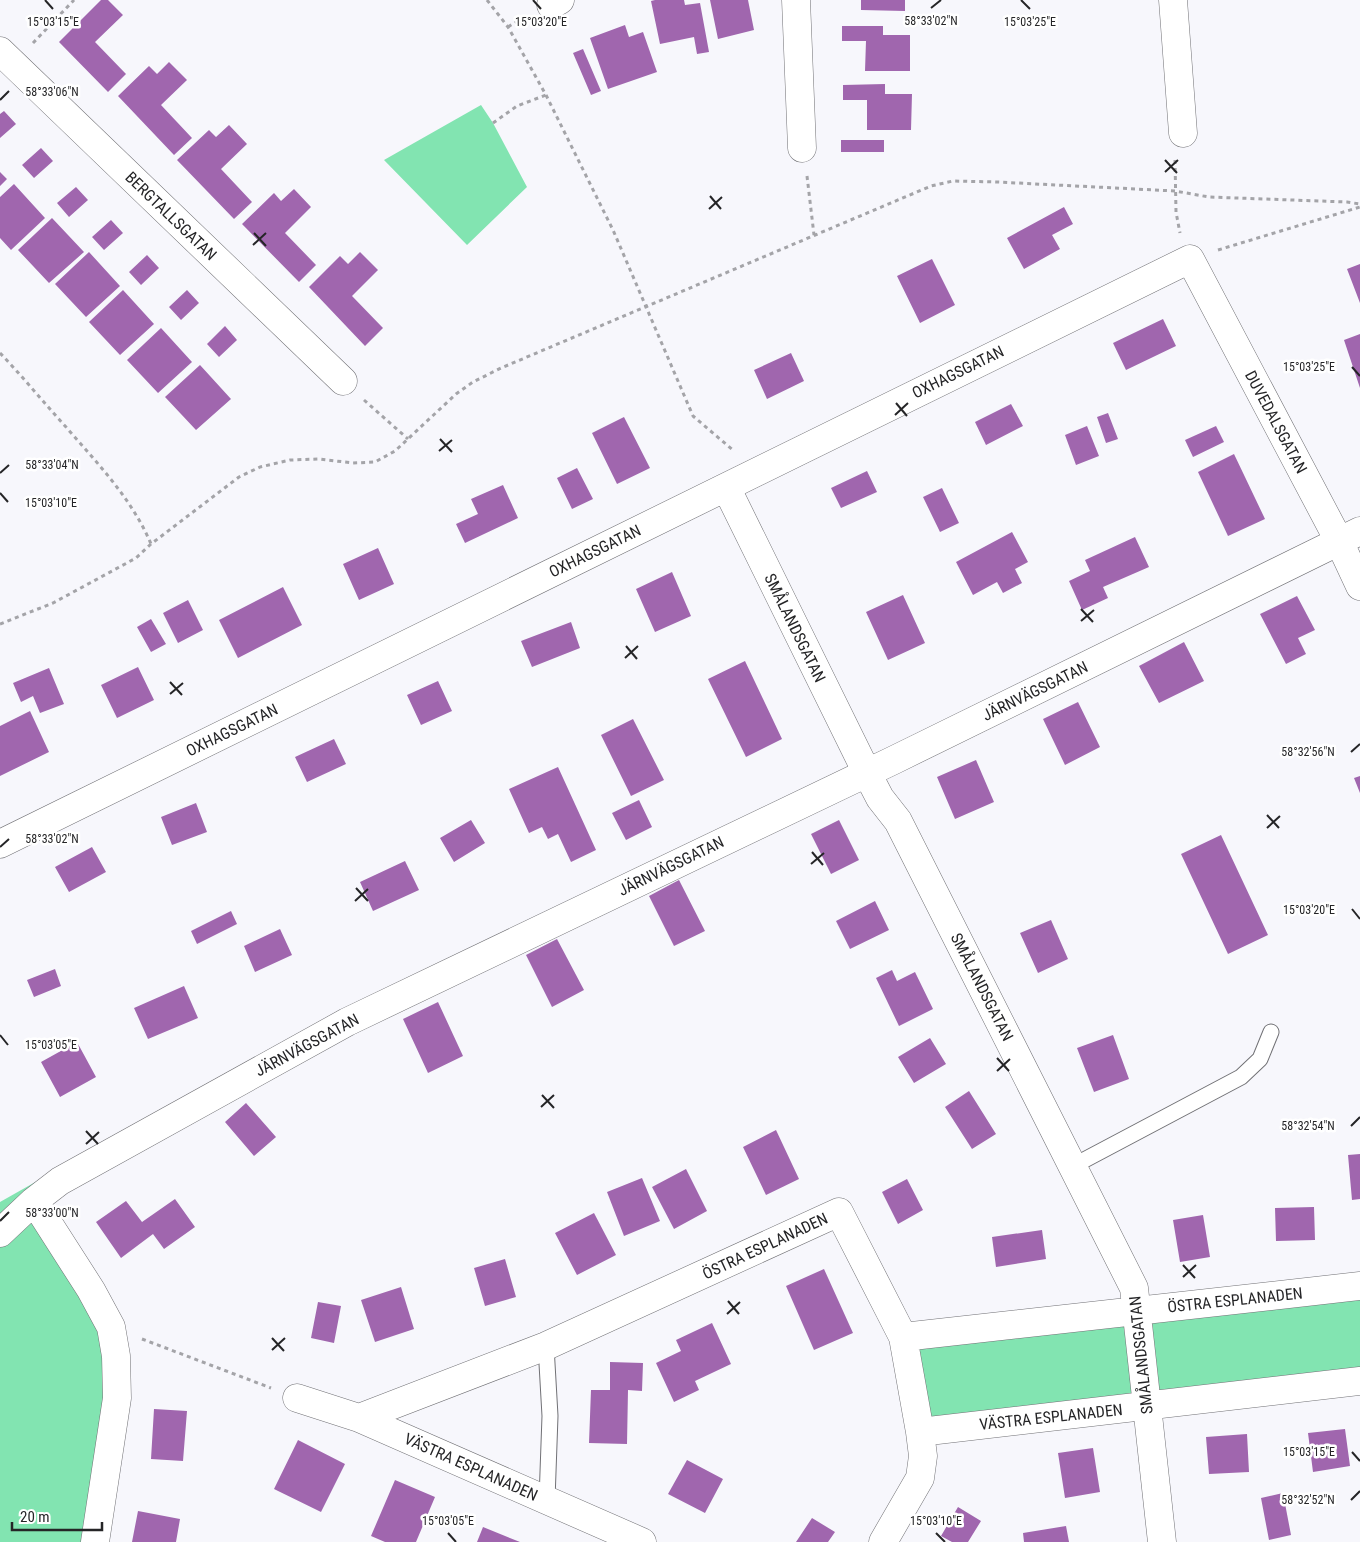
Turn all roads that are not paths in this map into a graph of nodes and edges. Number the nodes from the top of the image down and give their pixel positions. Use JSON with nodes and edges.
{"nodes":[{"id":1,"x":796,"y":0,"type":"edge"},
{"id":2,"x":1173,"y":0,"type":"edge"},
{"id":3,"x":8,"y":58,"type":"edge"},
{"id":4,"x":1183,"y":133,"type":"road end"},
{"id":5,"x":802,"y":148,"type":"road end"},
{"id":6,"x":1190,"y":259,"type":"joint"},
{"id":7,"x":343,"y":381,"type":"road end"},
{"id":8,"x":726,"y":487,"type":"junction"},
{"id":9,"x":1349,"y":536,"type":"edge"},
{"id":10,"x":1360,"y":586,"type":"edge"},
{"id":11,"x":867,"y":773,"type":"junction"},
{"id":12,"x":0,"y":844,"type":"edge"},
{"id":13,"x":1271,"y":1032,"type":"dead end"},
{"id":14,"x":1073,"y":1166,"type":"junction"},
{"id":15,"x":34,"y":1201,"type":"junction"},
{"id":16,"x":0,"y":1234,"type":"edge"},
{"id":17,"x":1360,"y":1286,"type":"edge"},
{"id":18,"x":1137,"y":1311,"type":"junction"},
{"id":19,"x":903,"y":1337,"type":"junction"},
{"id":20,"x":546,"y":1346,"type":"junction"},
{"id":21,"x":1360,"y":1381,"type":"edge"},
{"id":22,"x":297,"y":1398,"type":"road end"},
{"id":23,"x":1147,"y":1406,"type":"junction"},
{"id":24,"x":359,"y":1418,"type":"junction"},
{"id":25,"x":920,"y":1432,"type":"junction"},
{"id":26,"x":547,"y":1500,"type":"junction"},
{"id":27,"x":95,"y":1542,"type":"edge"},
{"id":28,"x":642,"y":1542,"type":"edge"},
{"id":29,"x":883,"y":1542,"type":"edge"},
{"id":30,"x":1162,"y":1542,"type":"edge"}],
"edges":[{"from":1,"to":5,"type":"street"},
{"from":2,"to":4,"type":"street"},
{"from":3,"to":7,"type":"street","name":"BERGTALLSGATAN"},
{"from":6,"to":8,"type":"street","name":"OXHAGSGATAN"},
{"from":6,"to":9,"type":"street","name":"DUVEDALSGATAN"},
{"from":8,"to":11,"type":"street","name":"SMÅLANDSGATAN"},
{"from":8,"to":12,"type":"street","name":"OXHAGSGATAN"},
{"from":9,"to":10,"type":"street","name":"DUVEDALSGATAN"},
{"from":9,"to":11,"type":"street","name":"JÄRNVÄGSGATAN"},
{"from":11,"to":14,"type":"street","name":"SMÅLANDSGATAN"},
{"from":11,"to":15,"type":"street","name":"JÄRNVÄGSGATAN"},
{"from":13,"to":14,"type":"lane"},
{"from":14,"to":18,"type":"street","name":"SMÅLANDSGATAN"},
{"from":15,"to":16,"type":"street","name":"JÄRNVÄGSGATAN"},
{"from":15,"to":27,"type":"street"},
{"from":17,"to":18,"type":"street","name":"ÖSTRA ESPLANADEN"},
{"from":18,"to":19,"type":"street","name":"ÖSTRA ESPLANADEN"},
{"from":18,"to":23,"type":"street","name":"SMÅLANDSGATAN"},
{"from":19,"to":20,"type":"street","name":"ÖSTRA ESPLANADEN"},
{"from":19,"to":25,"type":"street"},
{"from":20,"to":24,"type":"street","name":"ÖSTRA ESPLANADEN"},
{"from":20,"to":26,"type":"lane"},
{"from":21,"to":23,"type":"street","name":"VÄSTRA ESPLANADEN"},
{"from":22,"to":24,"type":"street","name":"VÄSTRA ESPLANADEN"},
{"from":23,"to":25,"type":"street","name":"VÄSTRA ESPLANADEN"},
{"from":23,"to":30,"type":"street","name":"SMÅLANDSGATAN"},
{"from":24,"to":26,"type":"street","name":"VÄSTRA ESPLANADEN"},
{"from":25,"to":29,"type":"street"},
{"from":26,"to":28,"type":"street","name":"VÄSTRA ESPLANADEN"}]}
